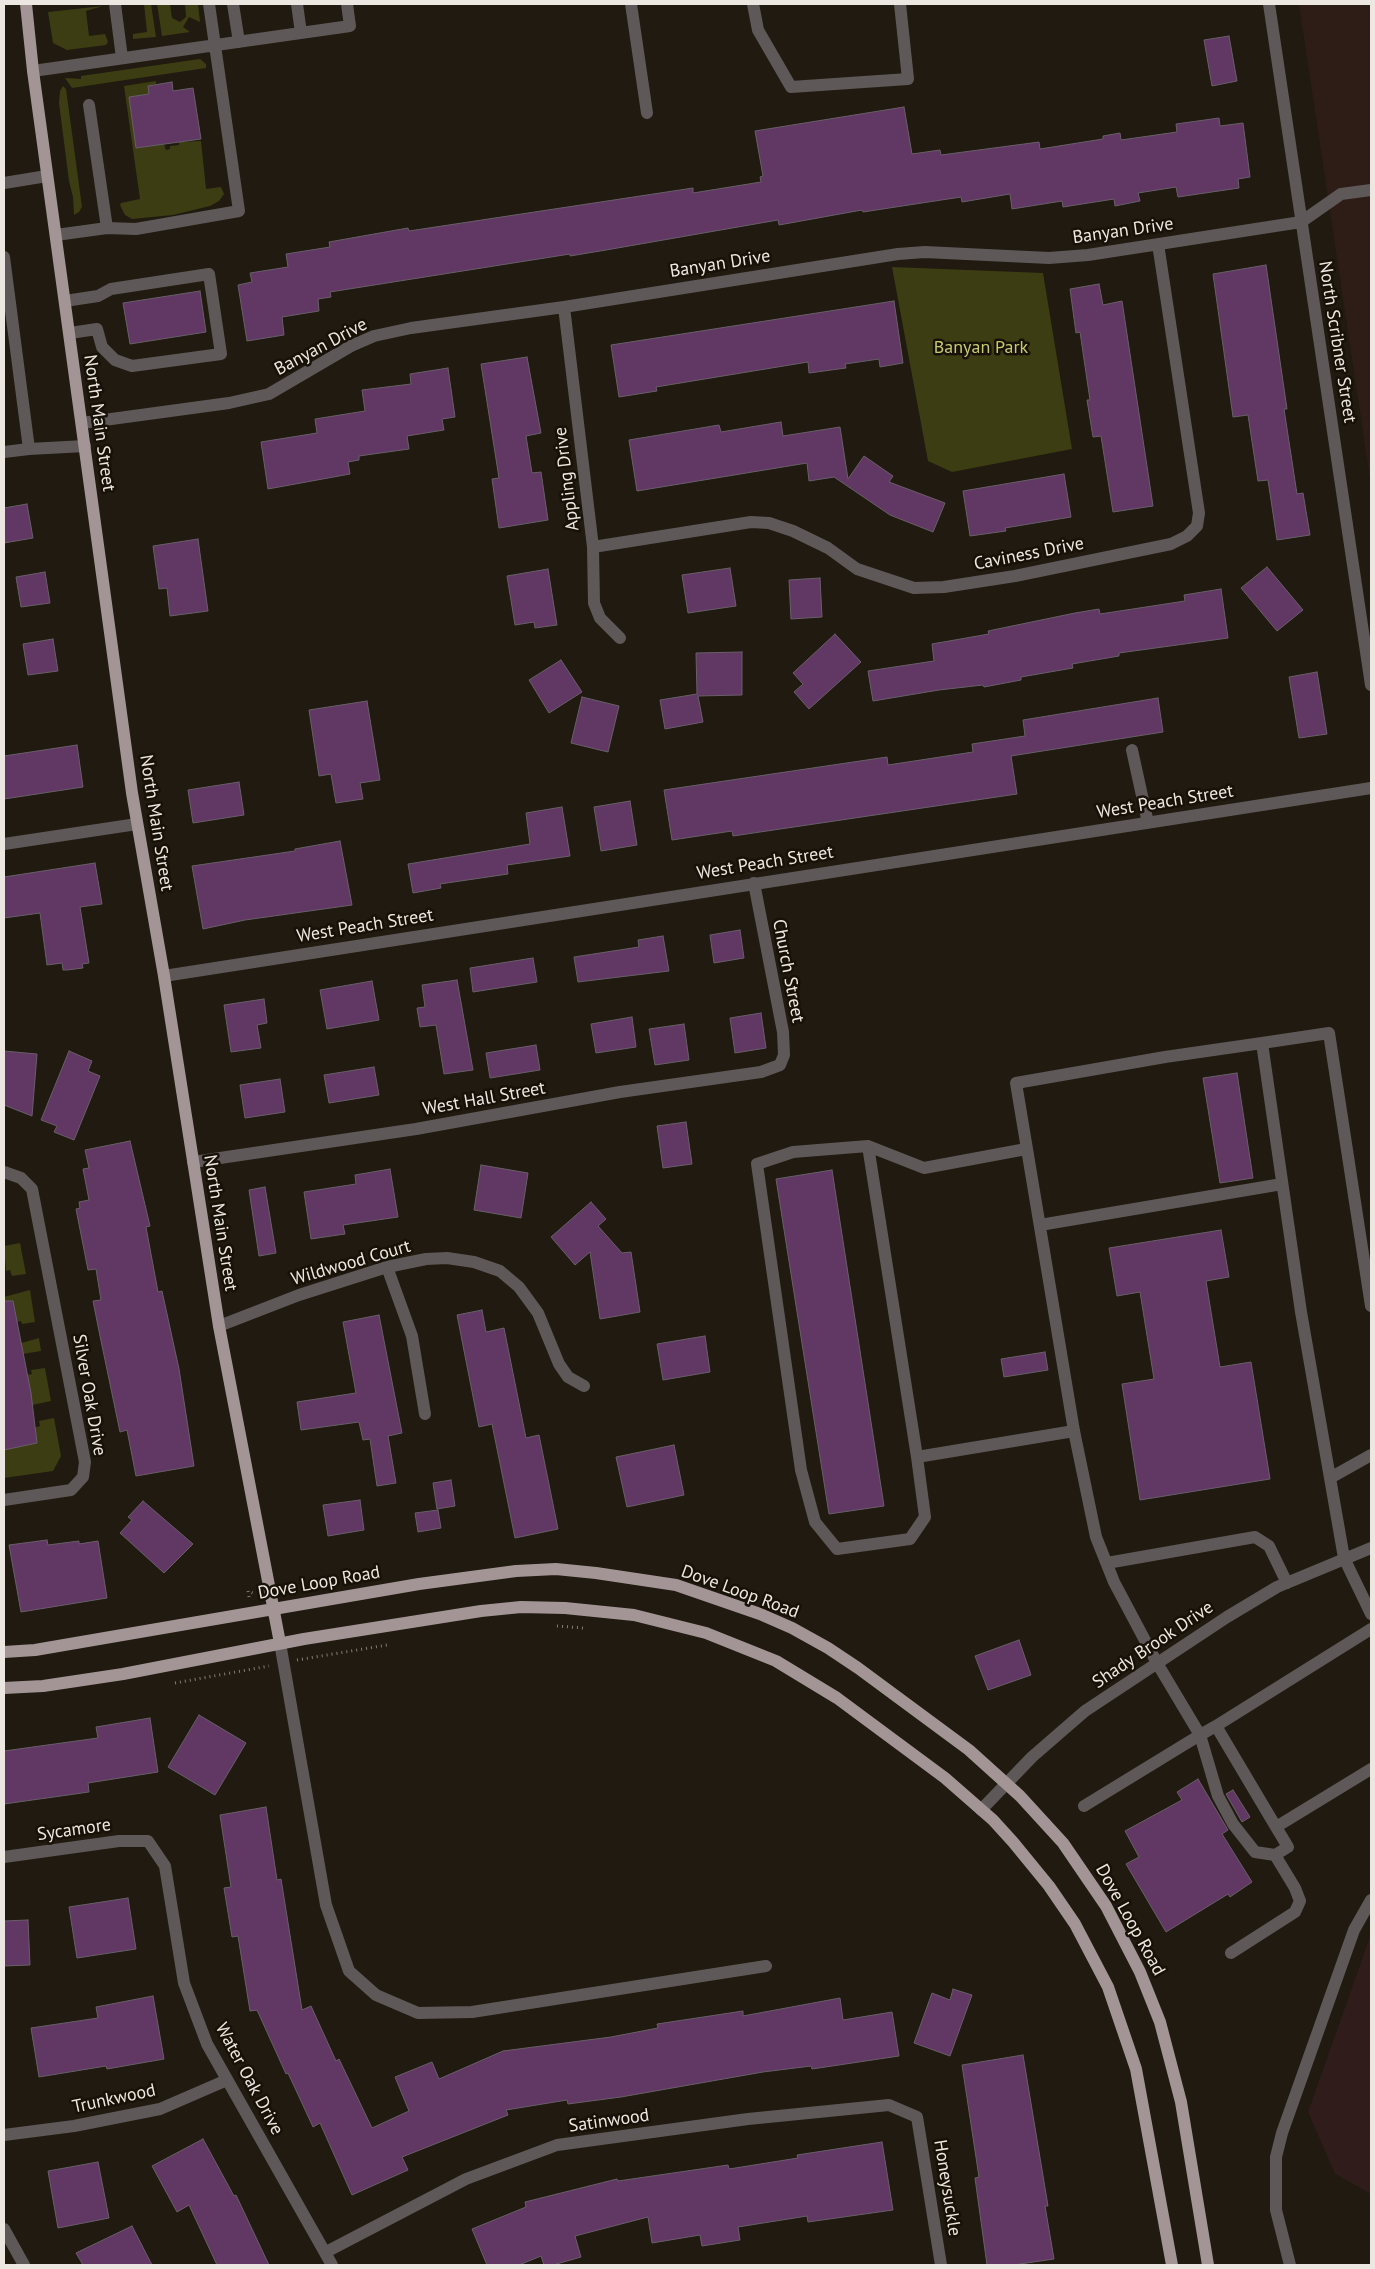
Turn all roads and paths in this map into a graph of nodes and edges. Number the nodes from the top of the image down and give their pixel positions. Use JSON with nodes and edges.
{"nodes":[{"id":1,"x":26,"y":4,"type":"edge"},
{"id":2,"x":115,"y":4,"type":"edge"},
{"id":3,"x":209,"y":4,"type":"edge"},
{"id":4,"x":233,"y":4,"type":"edge"},
{"id":5,"x":297,"y":4,"type":"edge"},
{"id":6,"x":347,"y":4,"type":"edge"},
{"id":7,"x":631,"y":4,"type":"edge"},
{"id":8,"x":753,"y":4,"type":"edge"},
{"id":9,"x":900,"y":4,"type":"edge"},
{"id":10,"x":1269,"y":4,"type":"edge"},
{"id":11,"x":301,"y":33,"type":"junction"},
{"id":12,"x":239,"y":42,"type":"junction"},
{"id":13,"x":215,"y":46,"type":"junction"},
{"id":14,"x":122,"y":58,"type":"junction"},
{"id":15,"x":33,"y":71,"type":"junction"},
{"id":16,"x":89,"y":105,"type":"dead end"},
{"id":17,"x":647,"y":113,"type":"dead end"},
{"id":18,"x":47,"y":176,"type":"junction"},
{"id":19,"x":4,"y":183,"type":"edge"},
{"id":20,"x":1371,"y":190,"type":"edge"},
{"id":21,"x":1301,"y":222,"type":"junction"},
{"id":22,"x":107,"y":228,"type":"junction"},
{"id":23,"x":56,"y":235,"type":"junction"},
{"id":24,"x":1158,"y":244,"type":"junction"},
{"id":25,"x":4,"y":257,"type":"edge"},
{"id":26,"x":65,"y":301,"type":"junction"},
{"id":27,"x":564,"y":307,"type":"junction"},
{"id":28,"x":70,"y":333,"type":"junction"},
{"id":29,"x":82,"y":423,"type":"junction"},
{"id":30,"x":85,"y":446,"type":"junction"},
{"id":31,"x":29,"y":449,"type":"junction"},
{"id":32,"x":4,"y":452,"type":"edge"},
{"id":33,"x":593,"y":547,"type":"junction"},
{"id":34,"x":620,"y":638,"type":"dead end"},
{"id":35,"x":1371,"y":685,"type":"edge"},
{"id":36,"x":1132,"y":750,"type":"dead end"},
{"id":37,"x":1371,"y":788,"type":"edge"},
{"id":38,"x":1148,"y":823,"type":"junction"},
{"id":39,"x":137,"y":824,"type":"junction"},
{"id":40,"x":4,"y":844,"type":"edge"},
{"id":41,"x":754,"y":883,"type":"junction"},
{"id":42,"x":164,"y":976,"type":"junction"},
{"id":43,"x":1262,"y":1043,"type":"junction"},
{"id":44,"x":780,"y":1065,"type":"joint"},
{"id":45,"x":868,"y":1146,"type":"junction"},
{"id":46,"x":1026,"y":1149,"type":"junction"},
{"id":47,"x":193,"y":1162,"type":"junction"},
{"id":48,"x":4,"y":1172,"type":"edge"},
{"id":49,"x":1282,"y":1184,"type":"junction"},
{"id":50,"x":1040,"y":1225,"type":"junction"},
{"id":51,"x":387,"y":1267,"type":"junction"},
{"id":52,"x":1371,"y":1306,"type":"edge"},
{"id":53,"x":219,"y":1326,"type":"junction"},
{"id":54,"x":584,"y":1386,"type":"dead end"},
{"id":55,"x":425,"y":1414,"type":"dead end"},
{"id":56,"x":1074,"y":1431,"type":"junction"},
{"id":57,"x":1371,"y":1455,"type":"edge"},
{"id":58,"x":917,"y":1457,"type":"junction"},
{"id":59,"x":1330,"y":1478,"type":"junction"},
{"id":60,"x":4,"y":1500,"type":"edge"},
{"id":61,"x":1371,"y":1548,"type":"edge"},
{"id":62,"x":1344,"y":1558,"type":"junction"},
{"id":63,"x":1107,"y":1563,"type":"junction"},
{"id":64,"x":1287,"y":1583,"type":"junction"},
{"id":65,"x":273,"y":1610,"type":"junction"},
{"id":66,"x":1371,"y":1614,"type":"edge"},
{"id":67,"x":554,"y":1626,"type":"dead end"},
{"id":68,"x":586,"y":1627,"type":"dead end"},
{"id":69,"x":1371,"y":1629,"type":"edge"},
{"id":70,"x":280,"y":1644,"type":"junction"},
{"id":71,"x":392,"y":1644,"type":"dead end"},
{"id":72,"x":4,"y":1652,"type":"edge"},
{"id":73,"x":283,"y":1663,"type":"junction"},
{"id":74,"x":1157,"y":1663,"type":"junction"},
{"id":75,"x":171,"y":1684,"type":"dead end"},
{"id":76,"x":4,"y":1688,"type":"edge"},
{"id":77,"x":1216,"y":1726,"type":"junction"},
{"id":78,"x":1200,"y":1735,"type":"junction"},
{"id":79,"x":1371,"y":1769,"type":"edge"},
{"id":80,"x":1006,"y":1783,"type":"junction"},
{"id":81,"x":1084,"y":1806,"type":"dead end"},
{"id":82,"x":981,"y":1810,"type":"junction"},
{"id":83,"x":1276,"y":1827,"type":"junction"},
{"id":84,"x":148,"y":1841,"type":"joint"},
{"id":85,"x":1275,"y":1855,"type":"junction"},
{"id":86,"x":4,"y":1857,"type":"edge"},
{"id":87,"x":1371,"y":1900,"type":"edge"},
{"id":88,"x":1231,"y":1952,"type":"dead end"},
{"id":89,"x":766,"y":1966,"type":"dead end"},
{"id":90,"x":228,"y":2080,"type":"junction"},
{"id":91,"x":917,"y":2117,"type":"joint"},
{"id":92,"x":4,"y":2134,"type":"edge"},
{"id":93,"x":4,"y":2229,"type":"edge"},
{"id":94,"x":326,"y":2252,"type":"junction"},
{"id":95,"x":24,"y":2265,"type":"edge"},
{"id":96,"x":332,"y":2265,"type":"edge"},
{"id":97,"x":941,"y":2265,"type":"edge"},
{"id":98,"x":1172,"y":2265,"type":"edge"},
{"id":99,"x":1208,"y":2265,"type":"edge"},
{"id":100,"x":1290,"y":2265,"type":"edge"}],
"edges":[{"from":1,"to":15,"type":"main road","name":"North Main Street"},
{"from":2,"to":14,"type":"street"},
{"from":3,"to":13,"type":"street"},
{"from":4,"to":12,"type":"street"},
{"from":5,"to":11,"type":"street"},
{"from":6,"to":11,"type":"street"},
{"from":7,"to":17,"type":"street"},
{"from":8,"to":9,"type":"street"},
{"from":10,"to":21,"type":"street","name":"North Scribner Street"},
{"from":11,"to":12,"type":"street"},
{"from":12,"to":13,"type":"street"},
{"from":13,"to":14,"type":"street"},
{"from":13,"to":22,"type":"street"},
{"from":14,"to":15,"type":"street"},
{"from":15,"to":18,"type":"main road","name":"North Main Street"},
{"from":16,"to":22,"type":"street"},
{"from":18,"to":19,"type":"street"},
{"from":18,"to":23,"type":"main road","name":"North Main Street"},
{"from":20,"to":21,"type":"street","name":"Banyan Drive"},
{"from":21,"to":24,"type":"street","name":"Banyan Drive"},
{"from":21,"to":35,"type":"street","name":"North Scribner Street"},
{"from":22,"to":23,"type":"street"},
{"from":23,"to":26,"type":"main road","name":"North Main Street"},
{"from":24,"to":27,"type":"street","name":"Banyan Drive"},
{"from":24,"to":33,"type":"street","name":"Caviness Drive"},
{"from":25,"to":31,"type":"street"},
{"from":26,"to":28,"type":"main road","name":"North Main Street"},
{"from":26,"to":28,"type":"street"},
{"from":27,"to":29,"type":"street","name":"Banyan Drive"},
{"from":27,"to":33,"type":"street","name":"Appling Drive"},
{"from":28,"to":29,"type":"main road","name":"North Main Street"},
{"from":29,"to":30,"type":"main road","name":"North Main Street"},
{"from":30,"to":31,"type":"street"},
{"from":30,"to":39,"type":"main road","name":"North Main Street"},
{"from":31,"to":32,"type":"street"},
{"from":33,"to":34,"type":"street","name":"Appling Drive"},
{"from":36,"to":38,"type":"street"},
{"from":37,"to":38,"type":"street","name":"West Peach Street"},
{"from":38,"to":41,"type":"street","name":"West Peach Street"},
{"from":39,"to":40,"type":"street"},
{"from":39,"to":42,"type":"main road","name":"North Main Street"},
{"from":41,"to":42,"type":"street","name":"West Peach Street"},
{"from":41,"to":44,"type":"street","name":"Church Street"},
{"from":42,"to":47,"type":"main road","name":"North Main Street"},
{"from":43,"to":46,"type":"street"},
{"from":43,"to":49,"type":"street"},
{"from":43,"to":52,"type":"street"},
{"from":44,"to":47,"type":"street","name":"West Hall Street"},
{"from":45,"to":46,"type":"street"},
{"from":45,"to":58,"type":"street"},
{"from":45,"to":58,"type":"street"},
{"from":46,"to":50,"type":"street"},
{"from":47,"to":53,"type":"main road","name":"North Main Street"},
{"from":48,"to":60,"type":"street","name":"Silver Oak Drive"},
{"from":49,"to":50,"type":"street"},
{"from":49,"to":59,"type":"street"},
{"from":50,"to":56,"type":"street"},
{"from":51,"to":53,"type":"street","name":"Wildwood Court"},
{"from":51,"to":54,"type":"street","name":"Wildwood Court"},
{"from":51,"to":55,"type":"street"},
{"from":53,"to":65,"type":"main road","name":"North Main Street"},
{"from":56,"to":58,"type":"street"},
{"from":56,"to":63,"type":"street"},
{"from":57,"to":59,"type":"street"},
{"from":59,"to":62,"type":"street"},
{"from":61,"to":62,"type":"street","name":"Shady Brook Drive"},
{"from":62,"to":64,"type":"street","name":"Shady Brook Drive"},
{"from":62,"to":66,"type":"street"},
{"from":63,"to":64,"type":"street"},
{"from":63,"to":74,"type":"street"},
{"from":64,"to":74,"type":"street","name":"Shady Brook Drive"},
{"from":65,"to":70,"type":"main road","name":"North Main Street"},
{"from":65,"to":72,"type":"main road","name":"Dove Loop Road"},
{"from":65,"to":80,"type":"main road","name":"Dove Loop Road"},
{"from":67,"to":68,"type":"path"},
{"from":69,"to":77,"type":"street"},
{"from":70,"to":73,"type":"street"},
{"from":70,"to":76,"type":"main road"},
{"from":70,"to":82,"type":"main road"},
{"from":71,"to":73,"type":"path"},
{"from":73,"to":75,"type":"path"},
{"from":73,"to":89,"type":"street"},
{"from":74,"to":78,"type":"street"},
{"from":74,"to":80,"type":"street","name":"Shady Brook Drive"},
{"from":77,"to":78,"type":"street"},
{"from":77,"to":83,"type":"street"},
{"from":78,"to":81,"type":"street"},
{"from":78,"to":85,"type":"street"},
{"from":79,"to":83,"type":"street"},
{"from":80,"to":82,"type":"street","name":"Shady Brook Drive"},
{"from":80,"to":99,"type":"main road","name":"Dove Loop Road"},
{"from":82,"to":98,"type":"main road"},
{"from":83,"to":85,"type":"street"},
{"from":84,"to":86,"type":"street","name":"Sycamore"},
{"from":84,"to":90,"type":"street","name":"Water Oak Drive"},
{"from":85,"to":88,"type":"street"},
{"from":87,"to":100,"type":"street"},
{"from":90,"to":92,"type":"street","name":"Trunkwood"},
{"from":90,"to":94,"type":"street","name":"Water Oak Drive"},
{"from":91,"to":94,"type":"street","name":"Satinwood"},
{"from":91,"to":97,"type":"street","name":"Honeysuckle"},
{"from":93,"to":95,"type":"street"},
{"from":94,"to":96,"type":"street","name":"Water Oak Drive"}]}
